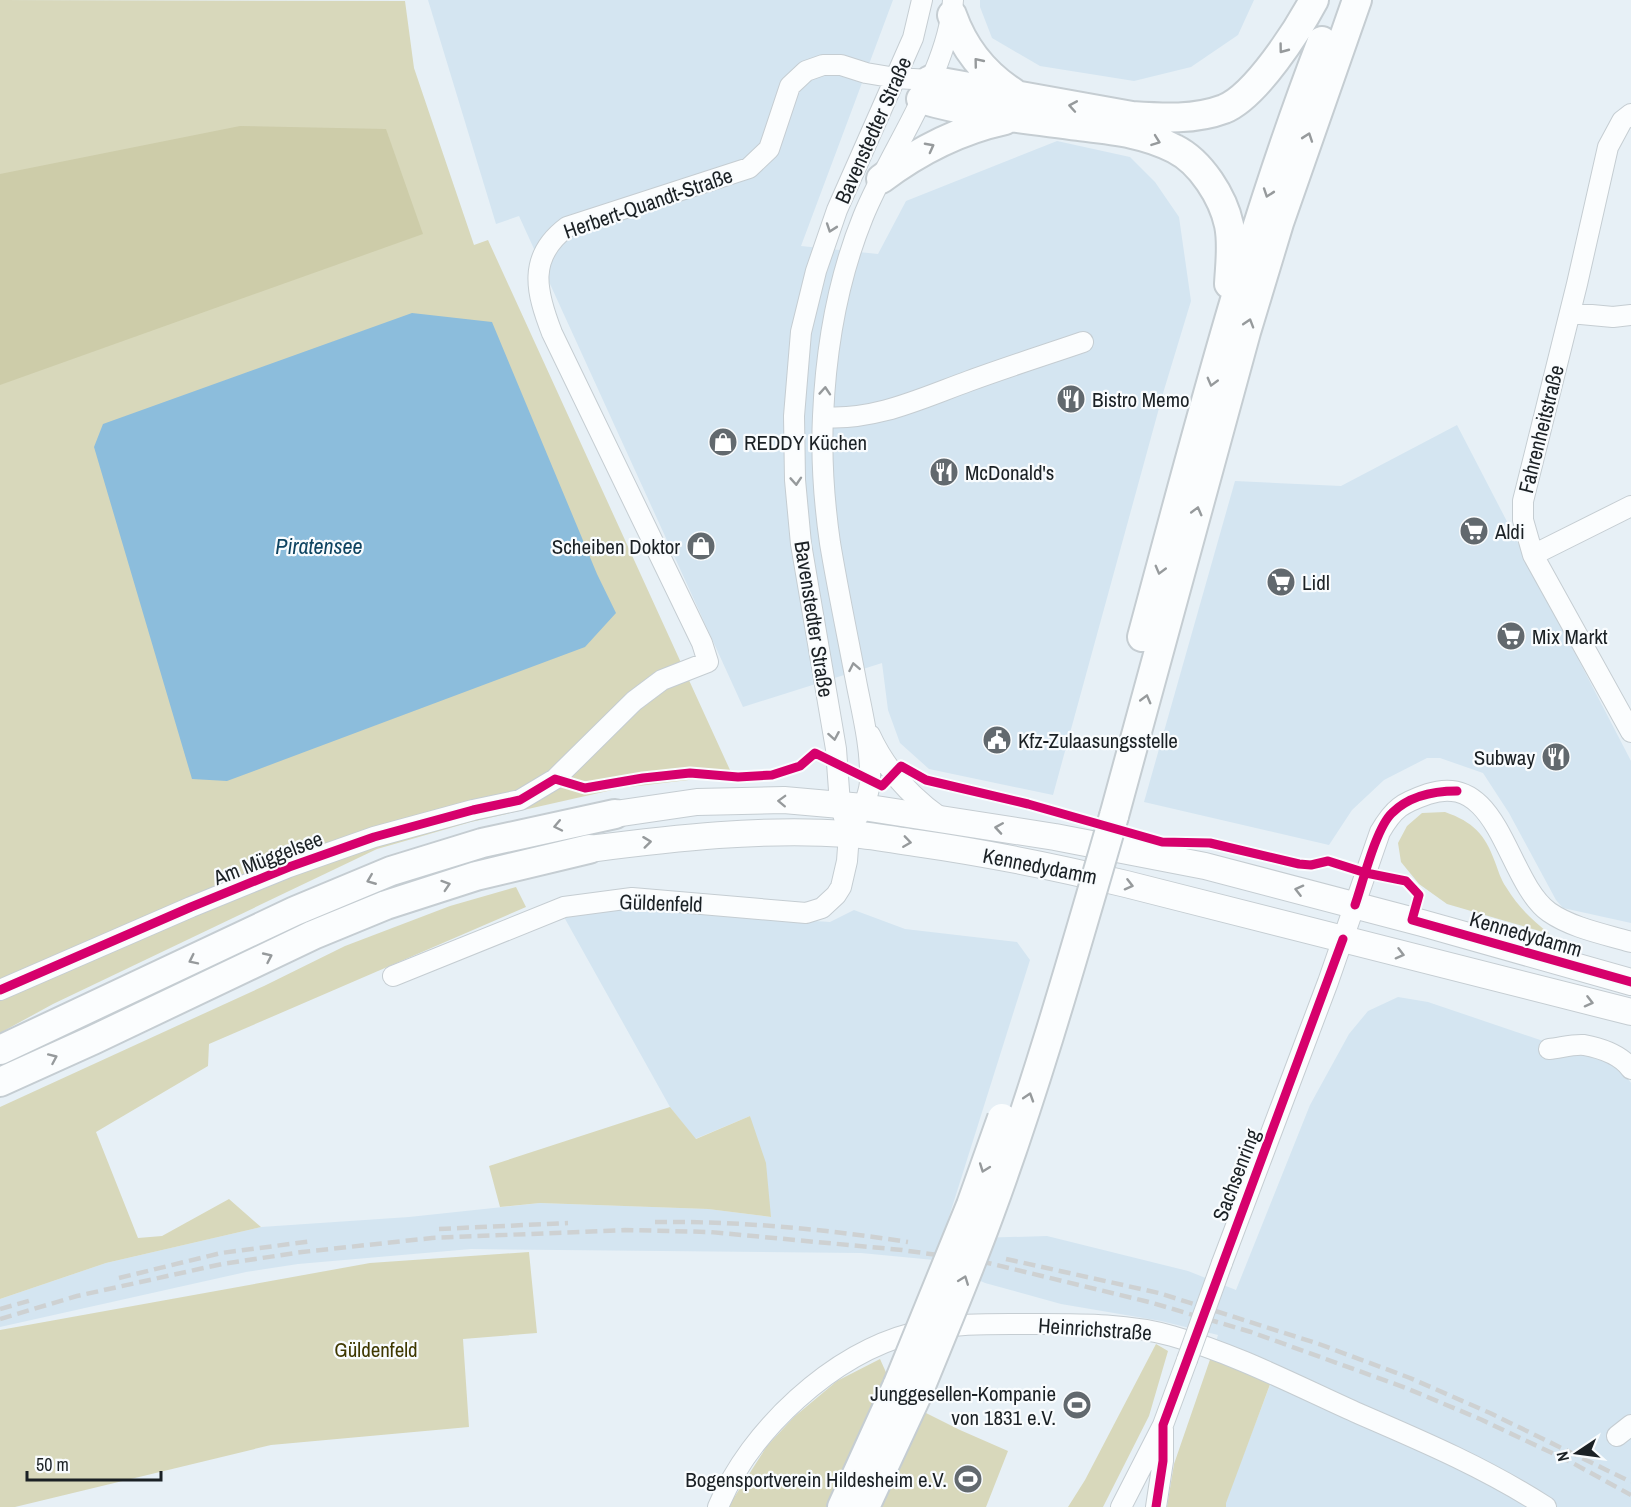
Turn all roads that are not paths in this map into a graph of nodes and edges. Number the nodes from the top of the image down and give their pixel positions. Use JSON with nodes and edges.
{"nodes":[{"id":1,"x":921,"y":0,"type":"edge"},
{"id":2,"x":1314,"y":0,"type":"edge"},
{"id":3,"x":1338,"y":0,"type":"edge"},
{"id":4,"x":1357,"y":0,"type":"edge"},
{"id":5,"x":953,"y":8,"type":"edge"},
{"id":6,"x":896,"y":78,"type":"junction"},
{"id":7,"x":925,"y":90,"type":"junction"},
{"id":8,"x":1017,"y":107,"type":"junction"},
{"id":9,"x":1631,"y":114,"type":"edge"},
{"id":10,"x":881,"y":179,"type":"junction"},
{"id":11,"x":1570,"y":313,"type":"junction"},
{"id":12,"x":1631,"y":315,"type":"edge"},
{"id":13,"x":1227,"y":325,"type":"junction"},
{"id":14,"x":1083,"y":342,"type":"dead end"},
{"id":15,"x":823,"y":417,"type":"junction"},
{"id":16,"x":1631,"y":506,"type":"edge"},
{"id":17,"x":1533,"y":555,"type":"junction"},
{"id":18,"x":708,"y":662,"type":"joint"},
{"id":19,"x":865,"y":724,"type":"junction"},
{"id":20,"x":1631,"y":732,"type":"edge"},
{"id":21,"x":851,"y":805,"type":"junction"},
{"id":22,"x":615,"y":814,"type":"joint"},
{"id":23,"x":1104,"y":814,"type":"junction"},
{"id":24,"x":944,"y":819,"type":"junction"},
{"id":25,"x":849,"y":834,"type":"junction"},
{"id":26,"x":589,"y":849,"type":"joint"},
{"id":27,"x":1355,"y":905,"type":"junction"},
{"id":28,"x":1343,"y":939,"type":"junction"},
{"id":29,"x":1631,"y":942,"type":"edge"},
{"id":30,"x":393,"y":976,"type":"dead end"},
{"id":31,"x":1631,"y":982,"type":"edge"},
{"id":32,"x":0,"y":990,"type":"edge"},
{"id":33,"x":1631,"y":1012,"type":"edge"},
{"id":34,"x":1550,"y":1049,"type":"dead end"},
{"id":35,"x":0,"y":1050,"type":"edge"},
{"id":36,"x":1631,"y":1069,"type":"edge"},
{"id":37,"x":0,"y":1082,"type":"edge"},
{"id":38,"x":908,"y":1389,"type":"junction"},
{"id":39,"x":1163,"y":1425,"type":"junction"},
{"id":40,"x":718,"y":1507,"type":"edge"},
{"id":41,"x":842,"y":1507,"type":"edge"},
{"id":42,"x":865,"y":1507,"type":"edge"},
{"id":43,"x":1121,"y":1507,"type":"edge"},
{"id":44,"x":1156,"y":1507,"type":"edge"},
{"id":45,"x":1546,"y":1507,"type":"edge"}],
"edges":[{"from":1,"to":6,"type":"street","name":"Bavenstedter Straße"},
{"from":2,"to":8,"type":"highway","one_way":true},
{"from":3,"to":13,"type":"highway","one_way":true},
{"from":23,"to":4,"type":"highway","one_way":true},
{"from":5,"to":7,"type":"street","name":"Bavenstedter Straße"},
{"from":8,"to":5,"type":"highway","one_way":true},
{"from":6,"to":7,"type":"street"},
{"from":6,"to":18,"type":"street","name":"Herbert-Quandt-Straße"},
{"from":6,"to":21,"type":"street","name":"Bavenstedter Straße","one_way":true},
{"from":7,"to":8,"type":"highway"},
{"from":7,"to":10,"type":"street","name":"Bavenstedter Straße"},
{"from":10,"to":8,"type":"highway","one_way":true},
{"from":8,"to":13,"type":"highway","one_way":true},
{"from":9,"to":11,"type":"street","name":"Fahrenheitstraße"},
{"from":15,"to":10,"type":"street","name":"Bavenstedter Straße","one_way":true},
{"from":11,"to":12,"type":"street"},
{"from":11,"to":17,"type":"street","name":"Fahrenheitstraße"},
{"from":13,"to":23,"type":"highway","one_way":true},
{"from":14,"to":15,"type":"street"},
{"from":19,"to":15,"type":"street","name":"Bavenstedter Straße","one_way":true},
{"from":16,"to":17,"type":"street"},
{"from":17,"to":20,"type":"street","name":"Fahrenheitstraße"},
{"from":18,"to":32,"type":"street","name":"Am Müggelsee"},
{"from":19,"to":21,"type":"street","name":"Bavenstedter Straße"},
{"from":19,"to":24,"type":"street"},
{"from":21,"to":22,"type":"main road","name":"Kennedydamm","one_way":true},
{"from":21,"to":24,"type":"main road","name":"Kennedydamm"},
{"from":21,"to":25,"type":"street","name":"Bavenstedter Straße"},
{"from":22,"to":35,"type":"highway","one_way":true},
{"from":23,"to":38,"type":"highway","bridge":true},
{"from":27,"to":24,"type":"main road","name":"Kennedydamm","one_way":true},
{"from":26,"to":25,"type":"main road","name":"Kennedydamm","one_way":true},
{"from":25,"to":28,"type":"main road","name":"Kennedydamm","one_way":true},
{"from":25,"to":30,"type":"street","name":"Güldenfeld"},
{"from":37,"to":26,"type":"highway","one_way":true},
{"from":27,"to":28,"type":"street","name":"Sachsenring"},
{"from":27,"to":29,"type":"street","name":"Sachsenring"},
{"from":27,"to":31,"type":"main road","name":"Kennedydamm"},
{"from":28,"to":33,"type":"main road","name":"Kennedydamm","one_way":true},
{"from":28,"to":39,"type":"street","name":"Sachsenring","bridge":true},
{"from":34,"to":36,"type":"street"},
{"from":38,"to":41,"type":"highway"},
{"from":38,"to":42,"type":"highway"},
{"from":39,"to":43,"type":"street","name":"Sachsenring"},
{"from":39,"to":44,"type":"street"},
{"from":40,"to":45,"type":"street","name":"Heinrichstraße"}]}
